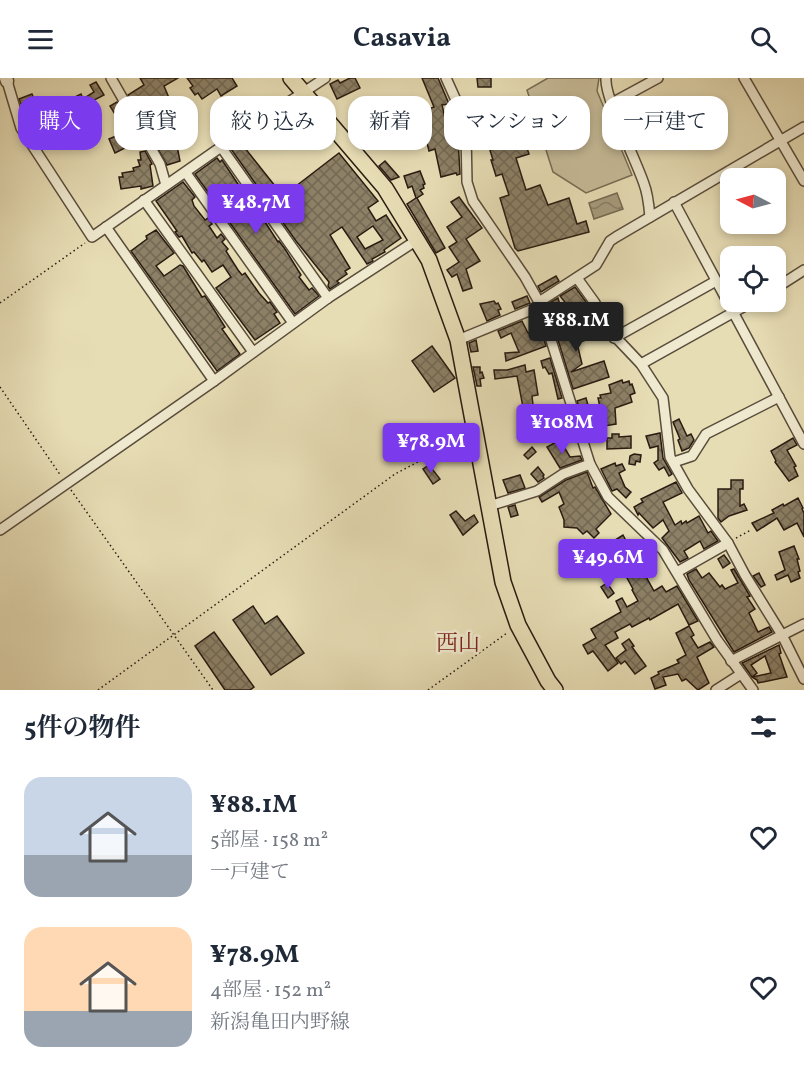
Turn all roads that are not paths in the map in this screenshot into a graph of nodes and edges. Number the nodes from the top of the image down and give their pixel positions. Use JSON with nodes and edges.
{"nodes":[{"id":1,"x":111,"y":78,"type":"edge"},
{"id":2,"x":291,"y":78,"type":"edge"},
{"id":3,"x":325,"y":78,"type":"edge"},
{"id":4,"x":606,"y":78,"type":"edge"},
{"id":5,"x":658,"y":78,"type":"edge"},
{"id":6,"x":744,"y":78,"type":"edge"},
{"id":7,"x":448,"y":79,"type":"edge"},
{"id":8,"x":6,"y":81,"type":"edge"},
{"id":9,"x":302,"y":92,"type":"junction"},
{"id":10,"x":296,"y":96,"type":"edge"},
{"id":11,"x":610,"y":96,"type":"edge"},
{"id":12,"x":625,"y":96,"type":"edge"},
{"id":13,"x":804,"y":127,"type":"edge"},
{"id":14,"x":780,"y":140,"type":"junction"},
{"id":15,"x":217,"y":150,"type":"edge"},
{"id":16,"x":223,"y":150,"type":"edge"},
{"id":17,"x":630,"y":150,"type":"edge"},
{"id":18,"x":186,"y":173,"type":"junction"},
{"id":19,"x":804,"y":181,"type":"edge"},
{"id":20,"x":166,"y":185,"type":"junction"},
{"id":21,"x":144,"y":200,"type":"junction"},
{"id":22,"x":674,"y":202,"type":"junction"},
{"id":23,"x":650,"y":217,"type":"junction"},
{"id":24,"x":106,"y":227,"type":"junction"},
{"id":25,"x":417,"y":240,"type":"junction"},
{"id":26,"x":804,"y":270,"type":"edge"},
{"id":27,"x":577,"y":278,"type":"junction"},
{"id":28,"x":716,"y":281,"type":"junction"},
{"id":29,"x":786,"y":282,"type":"edge"},
{"id":30,"x":328,"y":298,"type":"junction"},
{"id":31,"x":539,"y":302,"type":"junction"},
{"id":32,"x":733,"y":313,"type":"junction"},
{"id":33,"x":293,"y":323,"type":"junction"},
{"id":34,"x":615,"y":338,"type":"junction"},
{"id":35,"x":458,"y":340,"type":"junction"},
{"id":36,"x":253,"y":352,"type":"junction"},
{"id":37,"x":641,"y":364,"type":"junction"},
{"id":38,"x":214,"y":381,"type":"junction"},
{"id":39,"x":779,"y":397,"type":"junction"},
{"id":40,"x":804,"y":444,"type":"edge"},
{"id":41,"x":674,"y":462,"type":"junction"},
{"id":42,"x":590,"y":464,"type":"junction"},
{"id":43,"x":489,"y":507,"type":"junction"},
{"id":44,"x":0,"y":530,"type":"edge"},
{"id":45,"x":728,"y":543,"type":"junction"},
{"id":46,"x":677,"y":572,"type":"junction"},
{"id":47,"x":804,"y":624,"type":"edge"},
{"id":48,"x":782,"y":635,"type":"junction"},
{"id":49,"x":731,"y":661,"type":"junction"},
{"id":50,"x":741,"y":674,"type":"junction"},
{"id":51,"x":804,"y":679,"type":"edge"},
{"id":52,"x":555,"y":690,"type":"edge"},
{"id":53,"x":716,"y":690,"type":"edge"},
{"id":54,"x":753,"y":690,"type":"edge"}],
"edges":[{"from":1,"to":20,"type":"street"},
{"from":2,"to":9,"type":"main road"},
{"from":3,"to":9,"type":"street"},
{"from":4,"to":11,"type":"street"},
{"from":5,"to":12,"type":"street"},
{"from":6,"to":14,"type":"street"},
{"from":7,"to":31,"type":"street"},
{"from":8,"to":24,"type":"street"},
{"from":9,"to":10,"type":"street"},
{"from":9,"to":25,"type":"main road"},
{"from":13,"to":14,"type":"street"},
{"from":14,"to":19,"type":"street"},
{"from":14,"to":22,"type":"street"},
{"from":15,"to":18,"type":"street"},
{"from":16,"to":30,"type":"street"},
{"from":17,"to":23,"type":"street"},
{"from":18,"to":20,"type":"street"},
{"from":18,"to":33,"type":"street"},
{"from":20,"to":21,"type":"street"},
{"from":21,"to":24,"type":"street"},
{"from":21,"to":36,"type":"street"},
{"from":22,"to":23,"type":"street"},
{"from":22,"to":28,"type":"street"},
{"from":23,"to":27,"type":"street"},
{"from":24,"to":38,"type":"street"},
{"from":25,"to":30,"type":"street"},
{"from":25,"to":35,"type":"main road"},
{"from":26,"to":29,"type":"street"},
{"from":27,"to":31,"type":"street"},
{"from":27,"to":34,"type":"street"},
{"from":28,"to":32,"type":"street"},
{"from":28,"to":34,"type":"street"},
{"from":30,"to":33,"type":"street"},
{"from":31,"to":35,"type":"street"},
{"from":31,"to":42,"type":"street"},
{"from":32,"to":37,"type":"street"},
{"from":32,"to":39,"type":"street"},
{"from":33,"to":36,"type":"street"},
{"from":34,"to":37,"type":"street"},
{"from":35,"to":43,"type":"main road"},
{"from":36,"to":38,"type":"street"},
{"from":37,"to":41,"type":"street"},
{"from":38,"to":44,"type":"street"},
{"from":39,"to":40,"type":"street"},
{"from":39,"to":41,"type":"street"},
{"from":41,"to":45,"type":"street"},
{"from":42,"to":43,"type":"street"},
{"from":42,"to":46,"type":"street"},
{"from":43,"to":52,"type":"main road"},
{"from":45,"to":46,"type":"street"},
{"from":45,"to":48,"type":"street"},
{"from":46,"to":49,"type":"street"},
{"from":47,"to":48,"type":"street"},
{"from":48,"to":49,"type":"street"},
{"from":48,"to":51,"type":"street"},
{"from":49,"to":50,"type":"street"},
{"from":50,"to":53,"type":"street"},
{"from":50,"to":54,"type":"street"}]}
